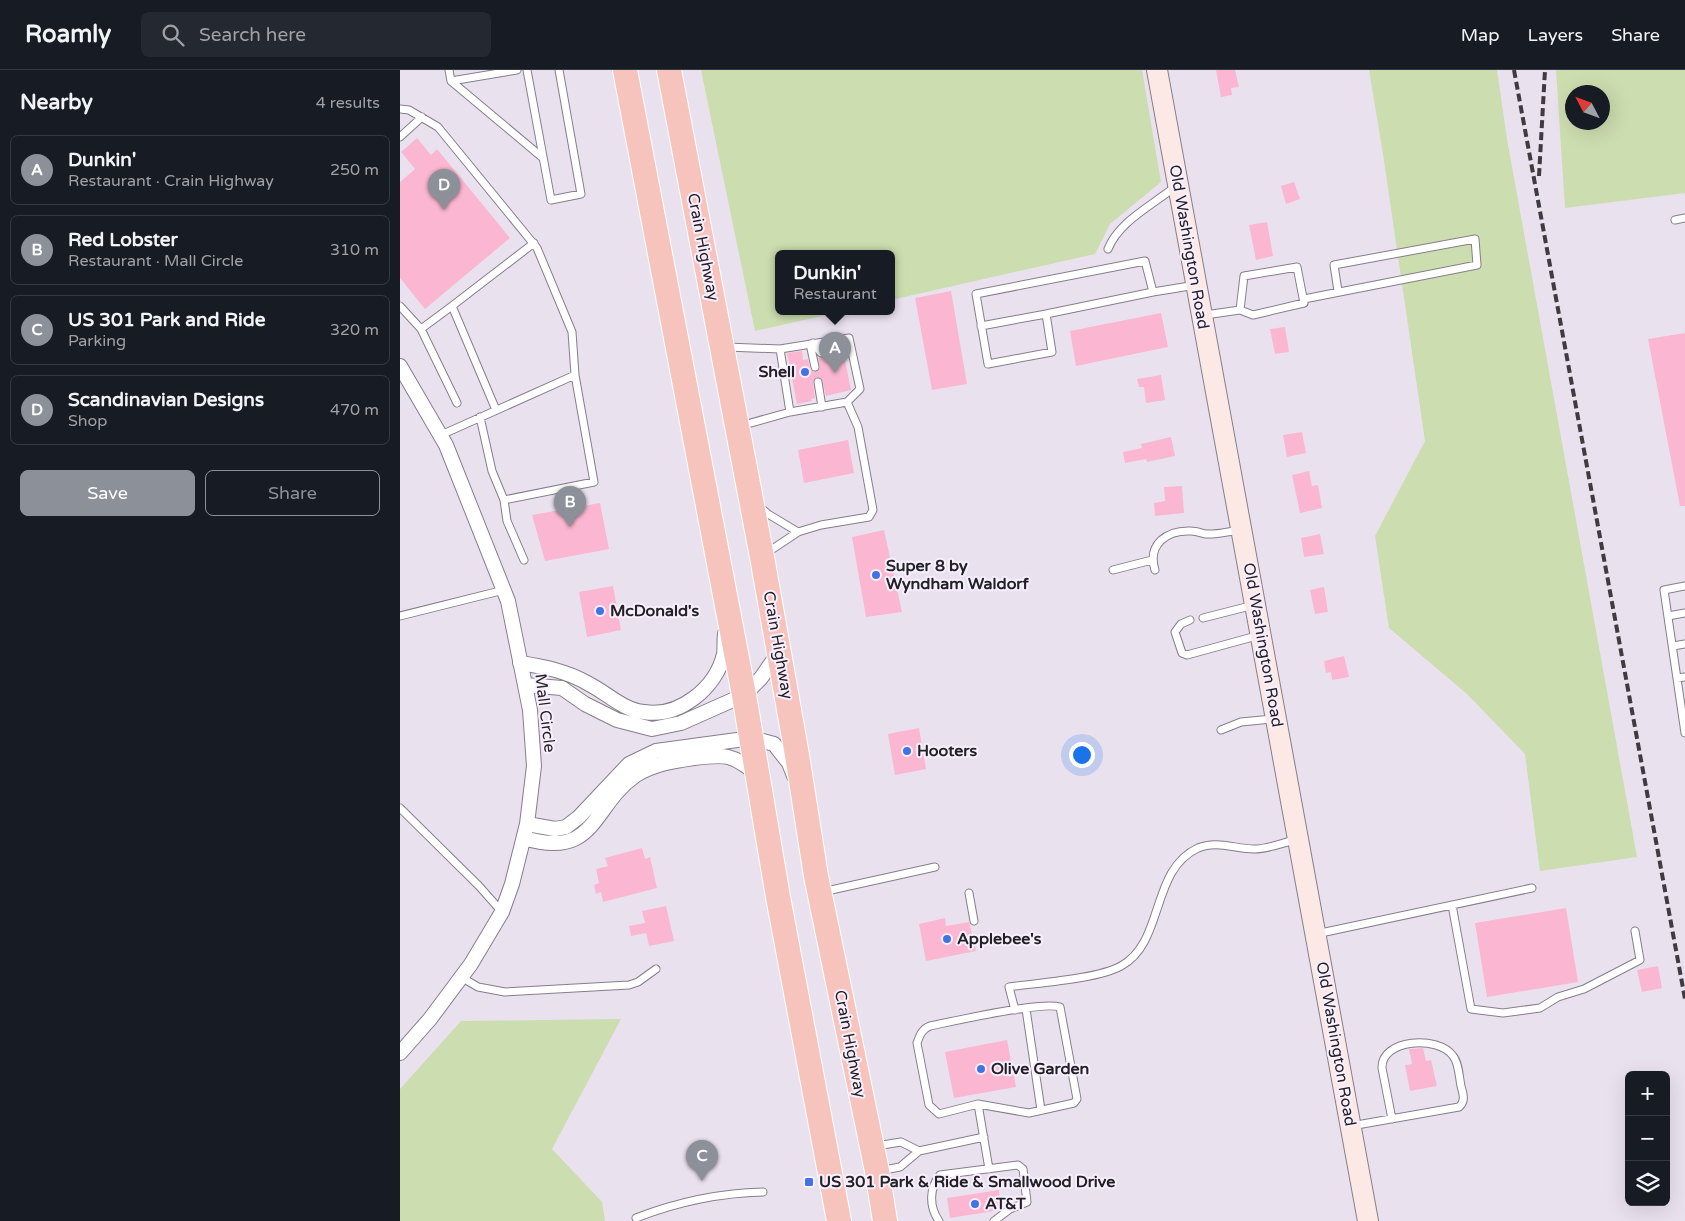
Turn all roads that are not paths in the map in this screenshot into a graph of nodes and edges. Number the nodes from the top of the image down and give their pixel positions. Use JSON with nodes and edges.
{"nodes":[{"id":1,"x":449,"y":70,"type":"edge"},
{"id":2,"x":517,"y":70,"type":"edge"},
{"id":3,"x":527,"y":70,"type":"edge"},
{"id":4,"x":559,"y":70,"type":"edge"},
{"id":5,"x":625,"y":70,"type":"edge"},
{"id":6,"x":669,"y":70,"type":"edge"},
{"id":7,"x":1157,"y":70,"type":"edge"},
{"id":8,"x":451,"y":81,"type":"junction"},
{"id":9,"x":400,"y":109,"type":"edge"},
{"id":10,"x":422,"y":117,"type":"junction"},
{"id":11,"x":400,"y":137,"type":"edge"},
{"id":12,"x":543,"y":158,"type":"junction"},
{"id":13,"x":1178,"y":184,"type":"junction"},
{"id":14,"x":1685,"y":218,"type":"edge"},
{"id":15,"x":1675,"y":220,"type":"dead end"},
{"id":16,"x":534,"y":243,"type":"junction"},
{"id":17,"x":1108,"y":249,"type":"dead end"},
{"id":18,"x":1196,"y":285,"type":"junction"},
{"id":19,"x":1338,"y":291,"type":"junction"},
{"id":20,"x":1153,"y":292,"type":"junction"},
{"id":21,"x":1304,"y":299,"type":"junction"},
{"id":22,"x":400,"y":306,"type":"edge"},
{"id":23,"x":452,"y":306,"type":"junction"},
{"id":24,"x":1240,"y":310,"type":"junction"},
{"id":25,"x":1046,"y":314,"type":"junction"},
{"id":26,"x":1202,"y":315,"type":"junction"},
{"id":27,"x":981,"y":326,"type":"junction"},
{"id":28,"x":421,"y":329,"type":"junction"},
{"id":29,"x":812,"y":343,"type":"junction"},
{"id":30,"x":722,"y":347,"type":"junction"},
{"id":31,"x":851,"y":348,"type":"junction"},
{"id":32,"x":780,"y":349,"type":"junction"},
{"id":33,"x":400,"y":366,"type":"edge"},
{"id":34,"x":815,"y":367,"type":"dead end"},
{"id":35,"x":575,"y":375,"type":"junction"},
{"id":36,"x":810,"y":389,"type":"dead end"},
{"id":37,"x":847,"y":402,"type":"junction"},
{"id":38,"x":457,"y":403,"type":"dead end"},
{"id":39,"x":822,"y":407,"type":"junction"},
{"id":40,"x":496,"y":410,"type":"junction"},
{"id":41,"x":790,"y":412,"type":"junction"},
{"id":42,"x":480,"y":417,"type":"junction"},
{"id":43,"x":737,"y":426,"type":"junction"},
{"id":44,"x":441,"y":435,"type":"junction"},
{"id":45,"x":750,"y":497,"type":"junction"},
{"id":46,"x":504,"y":500,"type":"junction"},
{"id":47,"x":1241,"y":530,"type":"junction"},
{"id":48,"x":798,"y":532,"type":"junction"},
{"id":49,"x":762,"y":556,"type":"junction"},
{"id":50,"x":524,"y":560,"type":"dead end"},
{"id":51,"x":1152,"y":560,"type":"junction"},
{"id":52,"x":1112,"y":570,"type":"dead end"},
{"id":53,"x":1155,"y":570,"type":"dead end"},
{"id":54,"x":1685,"y":586,"type":"edge"},
{"id":55,"x":504,"y":590,"type":"junction"},
{"id":56,"x":1255,"y":605,"type":"junction"},
{"id":57,"x":726,"y":606,"type":"junction"},
{"id":58,"x":1685,"y":613,"type":"edge"},
{"id":59,"x":400,"y":616,"type":"edge"},
{"id":60,"x":1668,"y":616,"type":"junction"},
{"id":61,"x":1203,"y":618,"type":"dead end"},
{"id":62,"x":1190,"y":620,"type":"dead end"},
{"id":63,"x":1260,"y":635,"type":"junction"},
{"id":64,"x":1685,"y":644,"type":"edge"},
{"id":65,"x":1672,"y":646,"type":"junction"},
{"id":66,"x":779,"y":652,"type":"junction"},
{"id":67,"x":520,"y":663,"type":"junction"},
{"id":68,"x":1681,"y":678,"type":"edge"},
{"id":69,"x":525,"y":685,"type":"junction"},
{"id":70,"x":744,"y":695,"type":"junction"},
{"id":71,"x":1684,"y":712,"type":"edge"},
{"id":72,"x":1276,"y":718,"type":"junction"},
{"id":73,"x":1221,"y":730,"type":"dead end"},
{"id":74,"x":1685,"y":733,"type":"edge"},
{"id":75,"x":752,"y":738,"type":"junction"},
{"id":76,"x":758,"y":775,"type":"junction"},
{"id":77,"x":804,"y":798,"type":"junction"},
{"id":78,"x":400,"y":808,"type":"edge"},
{"id":79,"x":526,"y":831,"type":"junction"},
{"id":80,"x":1298,"y":839,"type":"junction"},
{"id":81,"x":935,"y":866,"type":"dead end"},
{"id":82,"x":1532,"y":888,"type":"dead end"},
{"id":83,"x":819,"y":892,"type":"junction"},
{"id":84,"x":969,"y":893,"type":"dead end"},
{"id":85,"x":1452,"y":905,"type":"junction"},
{"id":86,"x":502,"y":912,"type":"junction"},
{"id":87,"x":974,"y":921,"type":"dead end"},
{"id":88,"x":1635,"y":931,"type":"dead end"},
{"id":89,"x":1316,"y":934,"type":"junction"},
{"id":90,"x":656,"y":969,"type":"dead end"},
{"id":91,"x":461,"y":977,"type":"junction"},
{"id":92,"x":1026,"y":1009,"type":"junction"},
{"id":93,"x":1015,"y":1010,"type":"junction"},
{"id":94,"x":400,"y":1053,"type":"edge"},
{"id":95,"x":978,"y":1104,"type":"junction"},
{"id":96,"x":1041,"y":1110,"type":"junction"},
{"id":97,"x":1392,"y":1119,"type":"junction"},
{"id":98,"x":1351,"y":1126,"type":"junction"},
{"id":99,"x":984,"y":1137,"type":"junction"},
{"id":100,"x":871,"y":1147,"type":"junction"},
{"id":101,"x":919,"y":1151,"type":"junction"},
{"id":102,"x":989,"y":1169,"type":"junction"},
{"id":103,"x":877,"y":1171,"type":"junction"},
{"id":104,"x":763,"y":1192,"type":"dead end"},
{"id":105,"x":636,"y":1218,"type":"dead end"},
{"id":106,"x":839,"y":1221,"type":"edge"},
{"id":107,"x":885,"y":1221,"type":"edge"},
{"id":108,"x":939,"y":1221,"type":"edge"},
{"id":109,"x":994,"y":1221,"type":"edge"},
{"id":110,"x":1368,"y":1221,"type":"edge"}],
"edges":[{"from":1,"to":8,"type":"lane"},
{"from":2,"to":8,"type":"lane"},
{"from":3,"to":12,"type":"lane"},
{"from":4,"to":12,"type":"lane"},
{"from":5,"to":57,"type":"highway"},
{"from":6,"to":30,"type":"highway","name":"Crain Highway"},
{"from":7,"to":13,"type":"main road","name":"Old Washington Road"},
{"from":8,"to":12,"type":"lane"},
{"from":9,"to":10,"type":"lane"},
{"from":10,"to":11,"type":"lane"},
{"from":10,"to":16,"type":"lane"},
{"from":13,"to":17,"type":"lane"},
{"from":13,"to":18,"type":"main road","name":"Old Washington Road"},
{"from":14,"to":15,"type":"lane"},
{"from":16,"to":23,"type":"lane"},
{"from":16,"to":35,"type":"lane"},
{"from":18,"to":20,"type":"lane"},
{"from":18,"to":26,"type":"main road","name":"Old Washington Road"},
{"from":19,"to":19,"type":"lane"},
{"from":19,"to":21,"type":"lane"},
{"from":20,"to":25,"type":"lane"},
{"from":20,"to":27,"type":"lane"},
{"from":21,"to":24,"type":"lane"},
{"from":21,"to":24,"type":"lane"},
{"from":22,"to":28,"type":"lane"},
{"from":23,"to":28,"type":"lane"},
{"from":23,"to":40,"type":"lane"},
{"from":24,"to":26,"type":"lane"},
{"from":25,"to":27,"type":"lane"},
{"from":25,"to":27,"type":"lane"},
{"from":26,"to":47,"type":"main road","name":"Old Washington Road"},
{"from":28,"to":38,"type":"lane"},
{"from":29,"to":31,"type":"lane"},
{"from":29,"to":31,"type":"lane"},
{"from":29,"to":32,"type":"lane"},
{"from":29,"to":34,"type":"lane"},
{"from":30,"to":32,"type":"lane"},
{"from":30,"to":43,"type":"highway","name":"Crain Highway"},
{"from":31,"to":37,"type":"lane"},
{"from":32,"to":41,"type":"lane"},
{"from":33,"to":44,"type":"street","name":"Mall Circle"},
{"from":35,"to":40,"type":"lane"},
{"from":35,"to":46,"type":"lane"},
{"from":36,"to":39,"type":"lane"},
{"from":37,"to":39,"type":"lane"},
{"from":37,"to":48,"type":"lane"},
{"from":39,"to":41,"type":"lane"},
{"from":40,"to":42,"type":"lane"},
{"from":41,"to":43,"type":"lane"},
{"from":42,"to":44,"type":"lane"},
{"from":42,"to":46,"type":"lane"},
{"from":43,"to":45,"type":"highway","name":"Crain Highway"},
{"from":44,"to":55,"type":"street","name":"Mall Circle"},
{"from":45,"to":48,"type":"lane"},
{"from":45,"to":49,"type":"highway","name":"Crain Highway"},
{"from":46,"to":50,"type":"lane"},
{"from":47,"to":51,"type":"lane"},
{"from":47,"to":56,"type":"main road","name":"Old Washington Road"},
{"from":48,"to":49,"type":"lane"},
{"from":49,"to":66,"type":"highway","name":"Crain Highway"},
{"from":51,"to":52,"type":"lane"},
{"from":51,"to":53,"type":"lane"},
{"from":54,"to":60,"type":"lane"},
{"from":55,"to":59,"type":"lane"},
{"from":55,"to":67,"type":"street","name":"Mall Circle"},
{"from":56,"to":61,"type":"lane"},
{"from":56,"to":63,"type":"main road","name":"Old Washington Road"},
{"from":57,"to":67,"type":"street"},
{"from":57,"to":70,"type":"highway"},
{"from":58,"to":60,"type":"lane"},
{"from":60,"to":65,"type":"lane"},
{"from":62,"to":63,"type":"lane"},
{"from":63,"to":72,"type":"main road","name":"Old Washington Road"},
{"from":64,"to":65,"type":"lane"},
{"from":65,"to":68,"type":"lane"},
{"from":66,"to":70,"type":"street"},
{"from":66,"to":77,"type":"highway","name":"Crain Highway"},
{"from":67,"to":69,"type":"street","name":"Mall Circle"},
{"from":68,"to":71,"type":"lane"},
{"from":69,"to":70,"type":"street"},
{"from":69,"to":79,"type":"street","name":"Mall Circle"},
{"from":70,"to":75,"type":"highway"},
{"from":71,"to":74,"type":"lane"},
{"from":72,"to":73,"type":"lane"},
{"from":72,"to":80,"type":"main road","name":"Old Washington Road"},
{"from":75,"to":76,"type":"highway"},
{"from":75,"to":77,"type":"street"},
{"from":75,"to":79,"type":"street"},
{"from":76,"to":79,"type":"street"},
{"from":76,"to":106,"type":"highway"},
{"from":77,"to":83,"type":"highway","name":"Crain Highway"},
{"from":78,"to":86,"type":"lane"},
{"from":79,"to":86,"type":"street","name":"Mall Circle"},
{"from":80,"to":89,"type":"main road","name":"Old Washington Road"},
{"from":80,"to":93,"type":"lane"},
{"from":81,"to":83,"type":"lane"},
{"from":82,"to":85,"type":"lane"},
{"from":83,"to":100,"type":"highway","name":"Crain Highway"},
{"from":84,"to":87,"type":"lane"},
{"from":85,"to":88,"type":"lane"},
{"from":85,"to":89,"type":"lane"},
{"from":86,"to":91,"type":"street","name":"Mall Circle"},
{"from":89,"to":98,"type":"main road","name":"Old Washington Road"},
{"from":90,"to":91,"type":"lane"},
{"from":91,"to":94,"type":"street","name":"Mall Circle"},
{"from":92,"to":93,"type":"lane"},
{"from":92,"to":96,"type":"lane"},
{"from":92,"to":96,"type":"lane"},
{"from":93,"to":95,"type":"lane"},
{"from":95,"to":96,"type":"lane"},
{"from":95,"to":99,"type":"lane"},
{"from":97,"to":97,"type":"lane"},
{"from":97,"to":98,"type":"lane"},
{"from":98,"to":110,"type":"main road","name":"Old Washington Road"},
{"from":99,"to":101,"type":"lane"},
{"from":99,"to":102,"type":"lane"},
{"from":100,"to":101,"type":"lane"},
{"from":100,"to":103,"type":"highway","name":"Crain Highway"},
{"from":101,"to":103,"type":"lane"},
{"from":102,"to":108,"type":"lane"},
{"from":102,"to":109,"type":"lane"},
{"from":103,"to":107,"type":"highway","name":"Crain Highway"},
{"from":104,"to":105,"type":"lane"}]}
